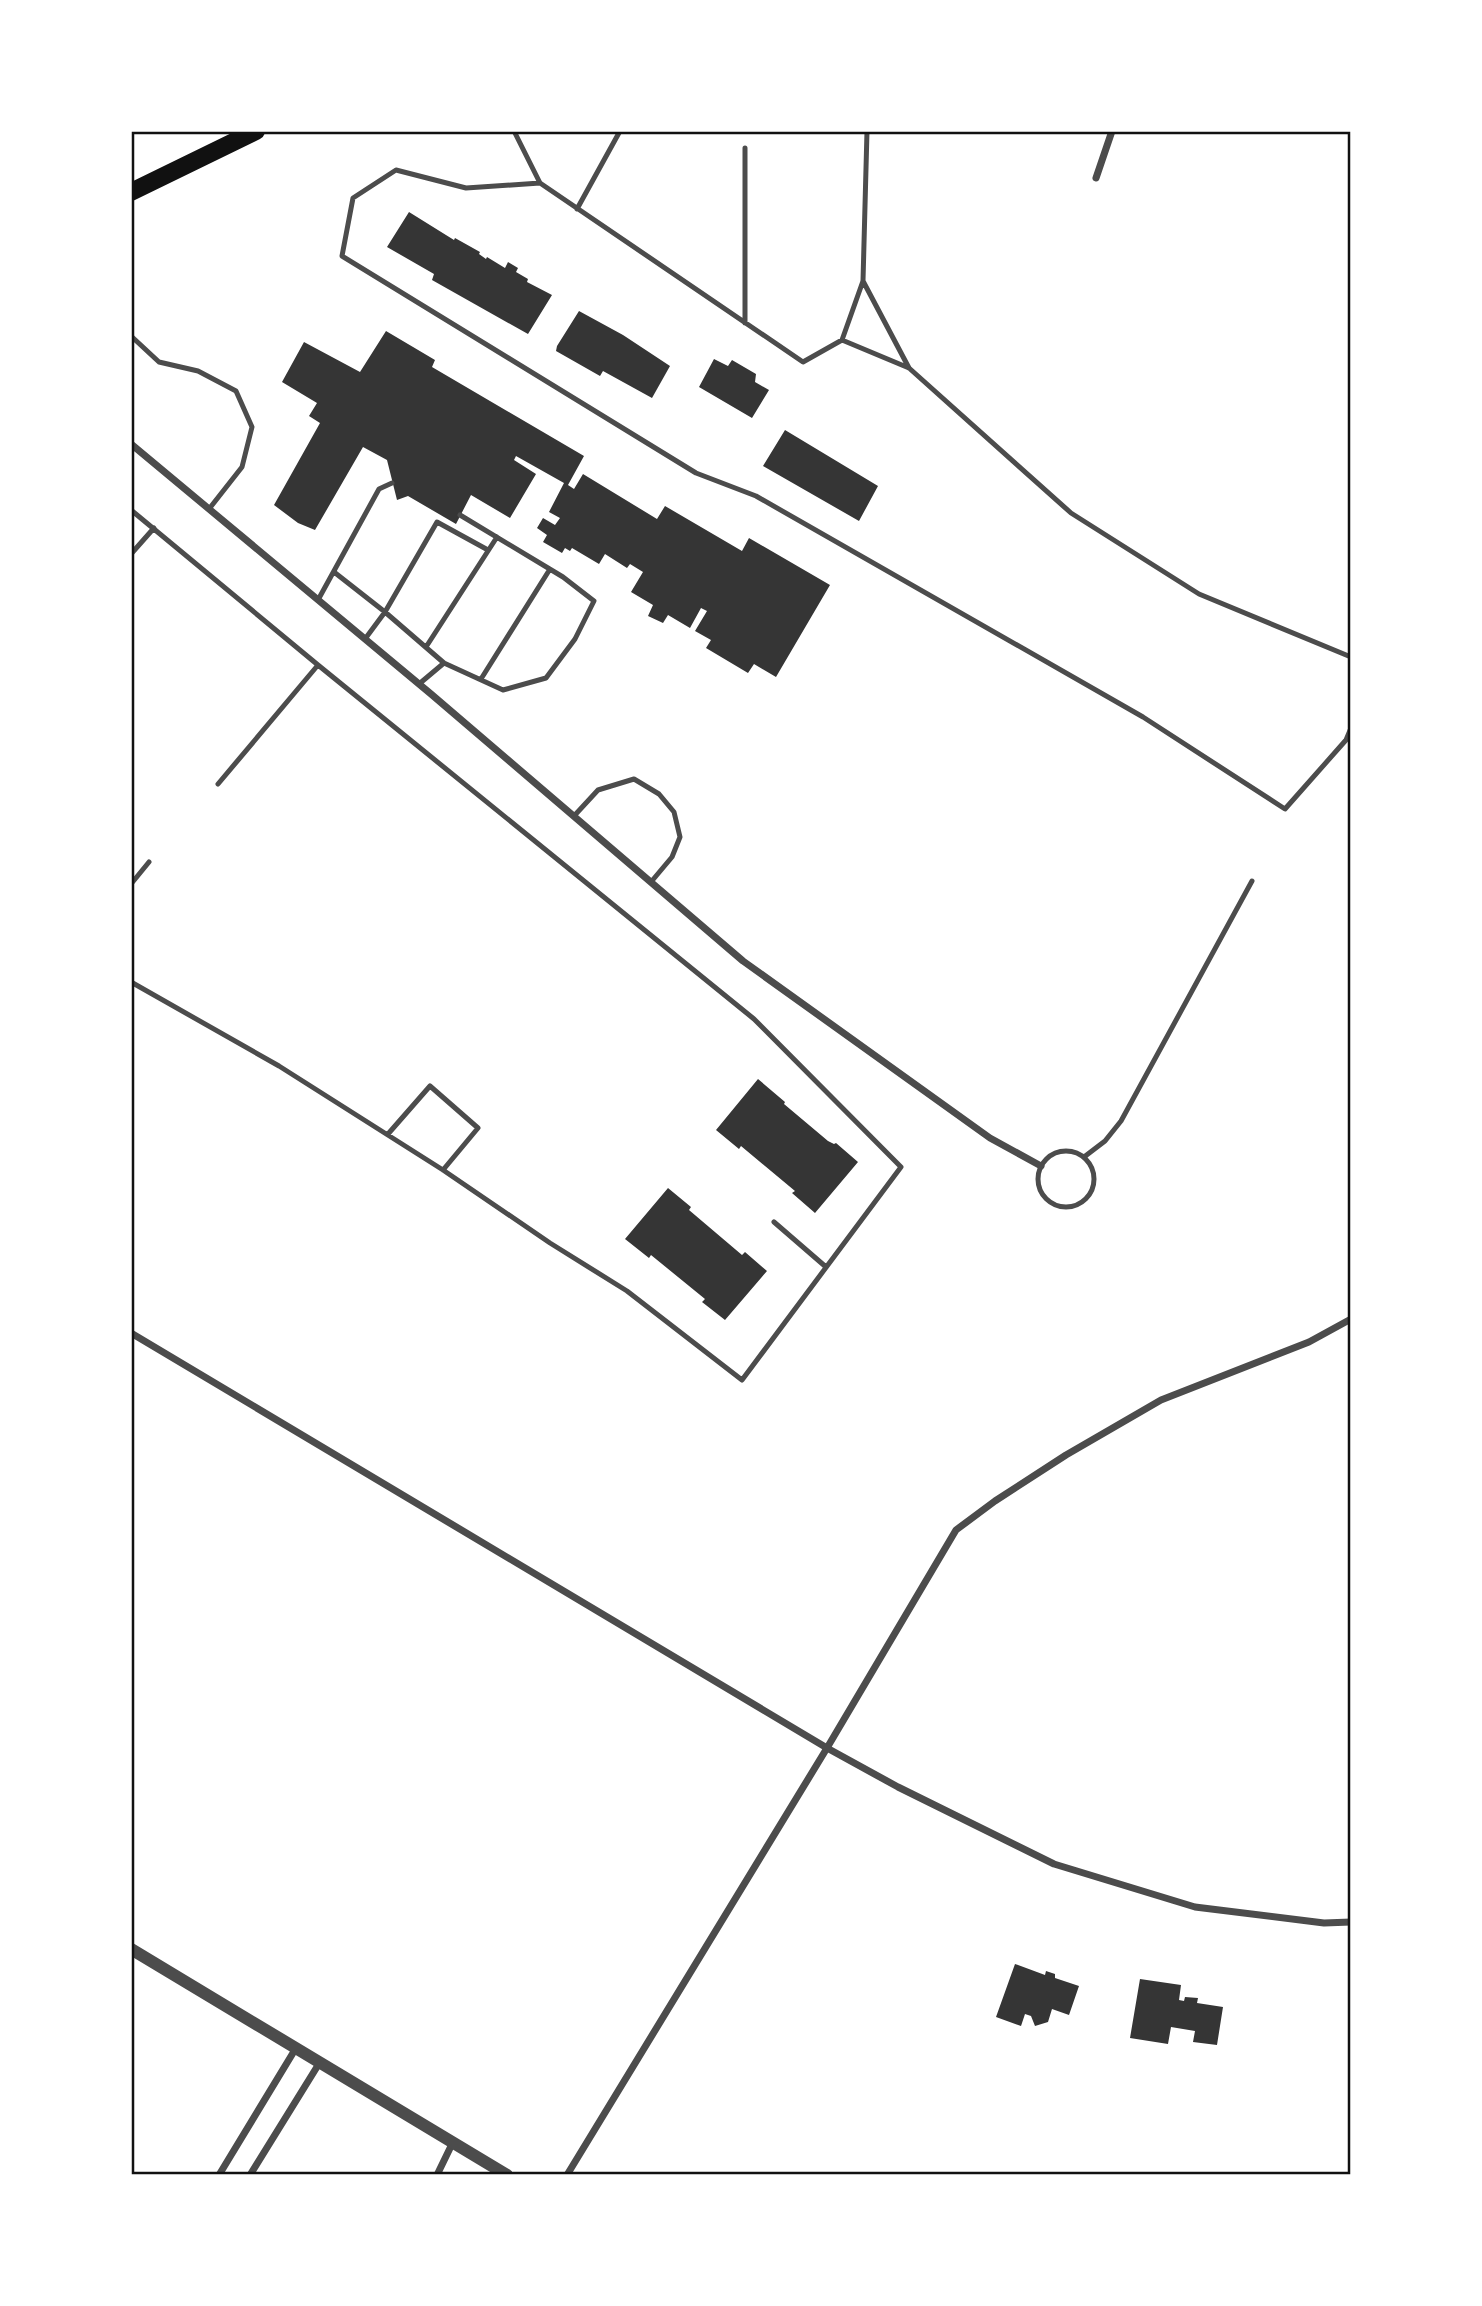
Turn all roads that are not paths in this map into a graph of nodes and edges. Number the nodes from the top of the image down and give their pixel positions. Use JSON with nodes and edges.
{"nodes":[{"id":1,"x":256,"y":131,"type":"edge"},
{"id":2,"x":514,"y":131,"type":"edge"},
{"id":3,"x":620,"y":131,"type":"edge"},
{"id":4,"x":867,"y":131,"type":"edge"},
{"id":5,"x":1112,"y":131,"type":"edge"},
{"id":6,"x":745,"y":148,"type":"dead end"},
{"id":7,"x":1096,"y":178,"type":"dead end"},
{"id":8,"x":540,"y":183,"type":"junction"},
{"id":9,"x":131,"y":192,"type":"edge"},
{"id":10,"x":577,"y":209,"type":"junction"},
{"id":11,"x":863,"y":281,"type":"junction"},
{"id":12,"x":746,"y":323,"type":"junction"},
{"id":13,"x":131,"y":336,"type":"edge"},
{"id":14,"x":842,"y":340,"type":"junction"},
{"id":15,"x":909,"y":368,"type":"junction"},
{"id":16,"x":131,"y":444,"type":"edge"},
{"id":17,"x":393,"y":483,"type":"dead end"},
{"id":18,"x":209,"y":509,"type":"junction"},
{"id":19,"x":131,"y":510,"type":"edge"},
{"id":20,"x":460,"y":515,"type":"dead end"},
{"id":21,"x":154,"y":528,"type":"junction"},
{"id":22,"x":496,"y":537,"type":"junction"},
{"id":23,"x":488,"y":550,"type":"junction"},
{"id":24,"x":131,"y":554,"type":"edge"},
{"id":25,"x":550,"y":569,"type":"junction"},
{"id":26,"x":334,"y":572,"type":"junction"},
{"id":27,"x":318,"y":600,"type":"junction"},
{"id":28,"x":386,"y":612,"type":"junction"},
{"id":29,"x":365,"y":639,"type":"junction"},
{"id":30,"x":426,"y":647,"type":"junction"},
{"id":31,"x":1351,"y":657,"type":"edge"},
{"id":32,"x":444,"y":663,"type":"junction"},
{"id":33,"x":318,"y":665,"type":"junction"},
{"id":34,"x":481,"y":679,"type":"junction"},
{"id":35,"x":419,"y":684,"type":"junction"},
{"id":36,"x":1351,"y":728,"type":"edge"},
{"id":37,"x":218,"y":784,"type":"dead end"},
{"id":38,"x":574,"y":816,"type":"junction"},
{"id":39,"x":149,"y":862,"type":"dead end"},
{"id":40,"x":1252,"y":881,"type":"dead end"},
{"id":41,"x":651,"y":882,"type":"junction"},
{"id":42,"x":131,"y":884,"type":"edge"},
{"id":43,"x":131,"y":982,"type":"edge"},
{"id":44,"x":388,"y":1134,"type":"junction"},
{"id":45,"x":1084,"y":1157,"type":"junction"},
{"id":46,"x":1041,"y":1166,"type":"junction"},
{"id":47,"x":443,"y":1170,"type":"junction"},
{"id":48,"x":774,"y":1222,"type":"dead end"},
{"id":49,"x":826,"y":1267,"type":"junction"},
{"id":50,"x":1351,"y":1319,"type":"edge"},
{"id":51,"x":131,"y":1333,"type":"edge"},
{"id":52,"x":827,"y":1748,"type":"junction"},
{"id":53,"x":1351,"y":1922,"type":"edge"},
{"id":54,"x":131,"y":1948,"type":"edge"},
{"id":55,"x":296,"y":2048,"type":"junction"},
{"id":56,"x":320,"y":2062,"type":"junction"},
{"id":57,"x":453,"y":2142,"type":"junction"},
{"id":58,"x":219,"y":2175,"type":"edge"},
{"id":59,"x":250,"y":2175,"type":"edge"},
{"id":60,"x":437,"y":2175,"type":"edge"},
{"id":61,"x":507,"y":2175,"type":"edge"},
{"id":62,"x":568,"y":2175,"type":"edge"}],
"edges":[{"from":1,"to":9,"type":"main road"},
{"from":2,"to":8,"type":"lane"},
{"from":3,"to":10,"type":"lane"},
{"from":4,"to":11,"type":"lane"},
{"from":5,"to":7,"type":"street"},
{"from":6,"to":12,"type":"lane"},
{"from":8,"to":10,"type":"lane"},
{"from":8,"to":36,"type":"lane"},
{"from":10,"to":12,"type":"lane"},
{"from":11,"to":14,"type":"lane"},
{"from":11,"to":15,"type":"lane"},
{"from":12,"to":14,"type":"lane"},
{"from":13,"to":18,"type":"lane"},
{"from":14,"to":15,"type":"lane"},
{"from":15,"to":31,"type":"lane"},
{"from":16,"to":18,"type":"street"},
{"from":17,"to":26,"type":"lane"},
{"from":18,"to":27,"type":"street"},
{"from":19,"to":21,"type":"lane"},
{"from":20,"to":22,"type":"lane"},
{"from":21,"to":24,"type":"lane"},
{"from":21,"to":33,"type":"lane"},
{"from":22,"to":23,"type":"lane"},
{"from":22,"to":25,"type":"lane"},
{"from":23,"to":28,"type":"lane"},
{"from":23,"to":30,"type":"lane"},
{"from":25,"to":34,"type":"lane"},
{"from":25,"to":34,"type":"lane"},
{"from":26,"to":27,"type":"lane"},
{"from":26,"to":28,"type":"lane"},
{"from":27,"to":29,"type":"street"},
{"from":28,"to":29,"type":"lane"},
{"from":28,"to":30,"type":"lane"},
{"from":29,"to":35,"type":"street"},
{"from":30,"to":32,"type":"lane"},
{"from":32,"to":34,"type":"lane"},
{"from":32,"to":35,"type":"lane"},
{"from":33,"to":37,"type":"lane"},
{"from":33,"to":49,"type":"lane"},
{"from":35,"to":38,"type":"street"},
{"from":38,"to":41,"type":"street"},
{"from":38,"to":41,"type":"lane"},
{"from":39,"to":42,"type":"lane"},
{"from":40,"to":45,"type":"lane"},
{"from":41,"to":46,"type":"street"},
{"from":43,"to":44,"type":"lane"},
{"from":44,"to":47,"type":"lane"},
{"from":44,"to":47,"type":"lane"},
{"from":45,"to":46,"type":"lane"},
{"from":45,"to":46,"type":"lane"},
{"from":47,"to":49,"type":"lane"},
{"from":48,"to":49,"type":"lane"},
{"from":50,"to":52,"type":"street"},
{"from":51,"to":52,"type":"street"},
{"from":52,"to":53,"type":"street"},
{"from":52,"to":62,"type":"street"},
{"from":54,"to":55,"type":"street"},
{"from":55,"to":56,"type":"street"},
{"from":55,"to":58,"type":"street"},
{"from":56,"to":57,"type":"street"},
{"from":56,"to":59,"type":"street"},
{"from":57,"to":60,"type":"street"},
{"from":57,"to":61,"type":"street"}]}
